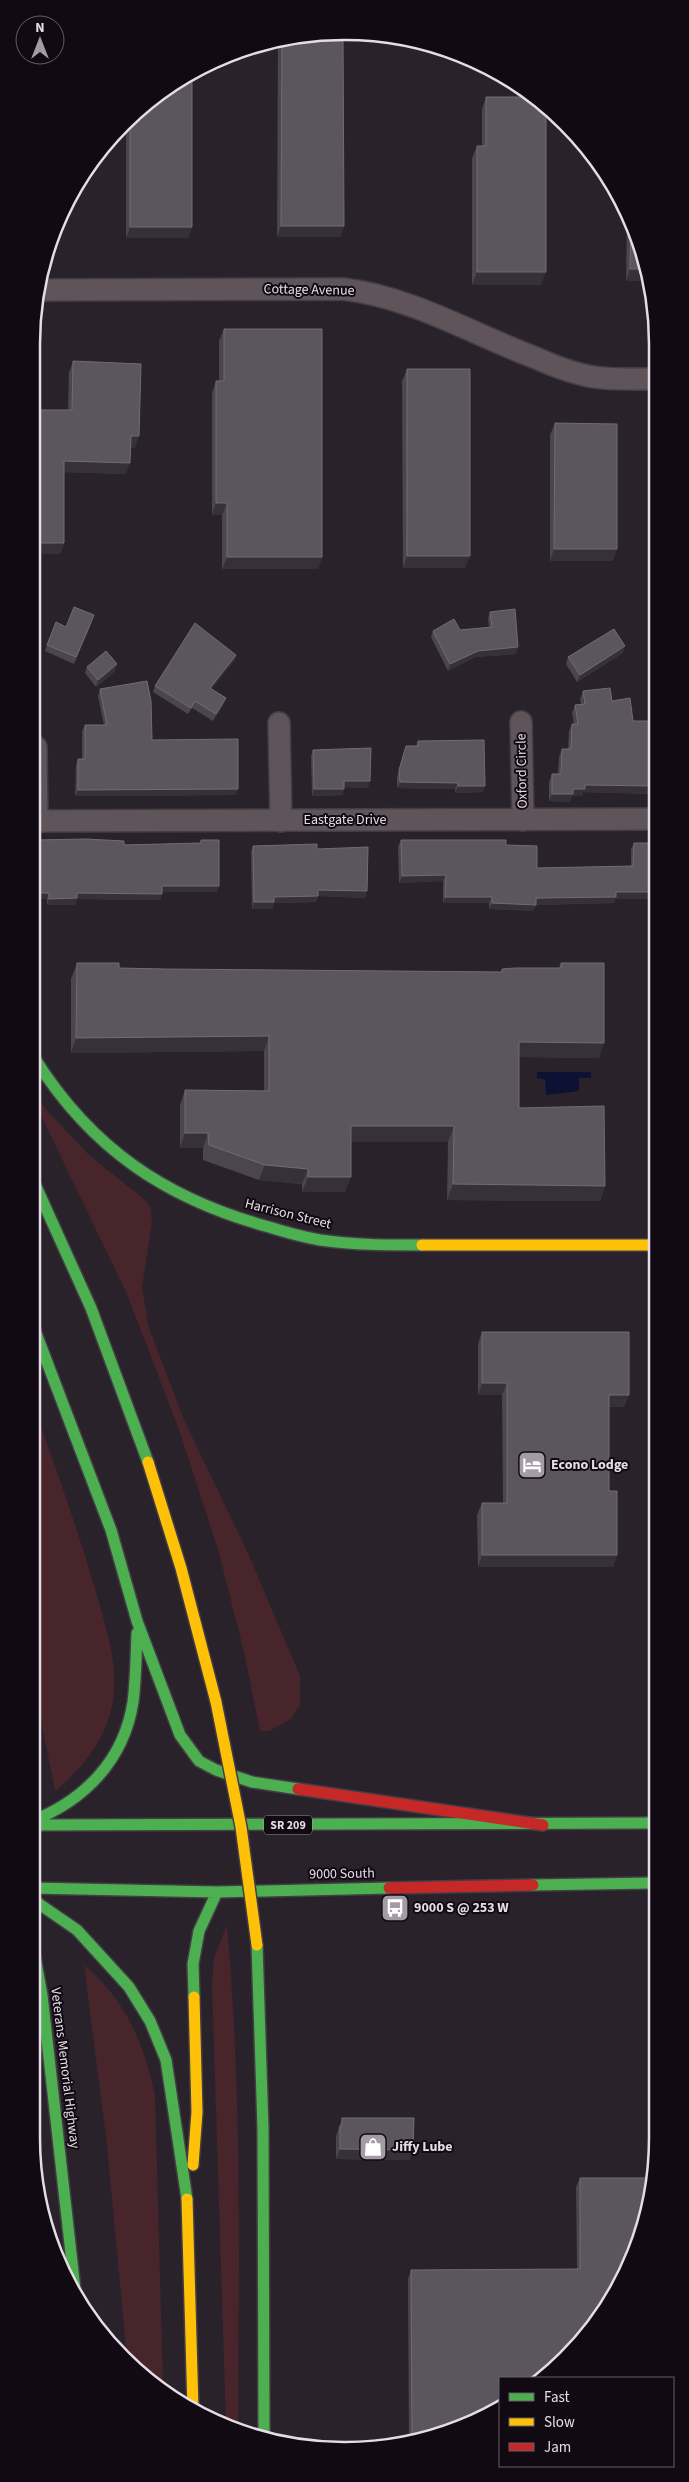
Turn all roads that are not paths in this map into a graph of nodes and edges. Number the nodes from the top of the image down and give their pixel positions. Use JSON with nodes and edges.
{"nodes":[{"id":1,"x":45,"y":290,"type":"edge"},
{"id":2,"x":649,"y":379,"type":"edge"},
{"id":3,"x":521,"y":722,"type":"dead end"},
{"id":4,"x":280,"y":723,"type":"dead end"},
{"id":5,"x":649,"y":819,"type":"edge"},
{"id":6,"x":281,"y":820,"type":"junction"},
{"id":7,"x":523,"y":820,"type":"junction"},
{"id":8,"x":40,"y":821,"type":"edge"},
{"id":9,"x":40,"y":1066,"type":"edge"},
{"id":10,"x":40,"y":1195,"type":"edge"},
{"id":11,"x":649,"y":1245,"type":"edge"},
{"id":12,"x":40,"y":1344,"type":"edge"},
{"id":13,"x":137,"y":1621,"type":"junction"},
{"id":14,"x":40,"y":1819,"type":"edge"},
{"id":15,"x":649,"y":1822,"type":"edge"},
{"id":16,"x":40,"y":1823,"type":"edge"},
{"id":17,"x":543,"y":1825,"type":"junction"},
{"id":18,"x":649,"y":1883,"type":"edge"},
{"id":19,"x":40,"y":1888,"type":"edge"},
{"id":20,"x":217,"y":1892,"type":"junction"},
{"id":21,"x":40,"y":1905,"type":"edge"},
{"id":22,"x":40,"y":1984,"type":"edge"},
{"id":23,"x":189,"y":2209,"type":"junction"},
{"id":24,"x":74,"y":2277,"type":"edge"},
{"id":25,"x":194,"y":2402,"type":"edge"},
{"id":26,"x":264,"y":2431,"type":"edge"}],
"edges":[{"from":1,"to":2,"type":"street","name":"Cottage Avenue"},
{"from":3,"to":7,"type":"street","name":"Oxford Circle"},
{"from":4,"to":6,"type":"street"},
{"from":5,"to":7,"type":"street","name":"Eastgate Drive"},
{"from":6,"to":7,"type":"street","name":"Eastgate Drive"},
{"from":6,"to":8,"type":"street","name":"Eastgate Drive"},
{"from":9,"to":11,"type":"main road","name":"Harrison Street"},
{"from":10,"to":26,"type":"main road","bridge":true},
{"from":12,"to":13,"type":"main road"},
{"from":13,"to":14,"type":"main road"},
{"from":13,"to":17,"type":"main road"},
{"from":15,"to":17,"type":"main road","number":"SR 209"},
{"from":16,"to":17,"type":"main road","number":"SR 209"},
{"from":18,"to":20,"type":"main road","name":"9000 South"},
{"from":19,"to":20,"type":"main road","name":"9000 South"},
{"from":20,"to":23,"type":"main road"},
{"from":21,"to":23,"type":"main road"},
{"from":22,"to":24,"type":"main road","name":"Veterans Memorial Highway"},
{"from":23,"to":25,"type":"main road"}]}
